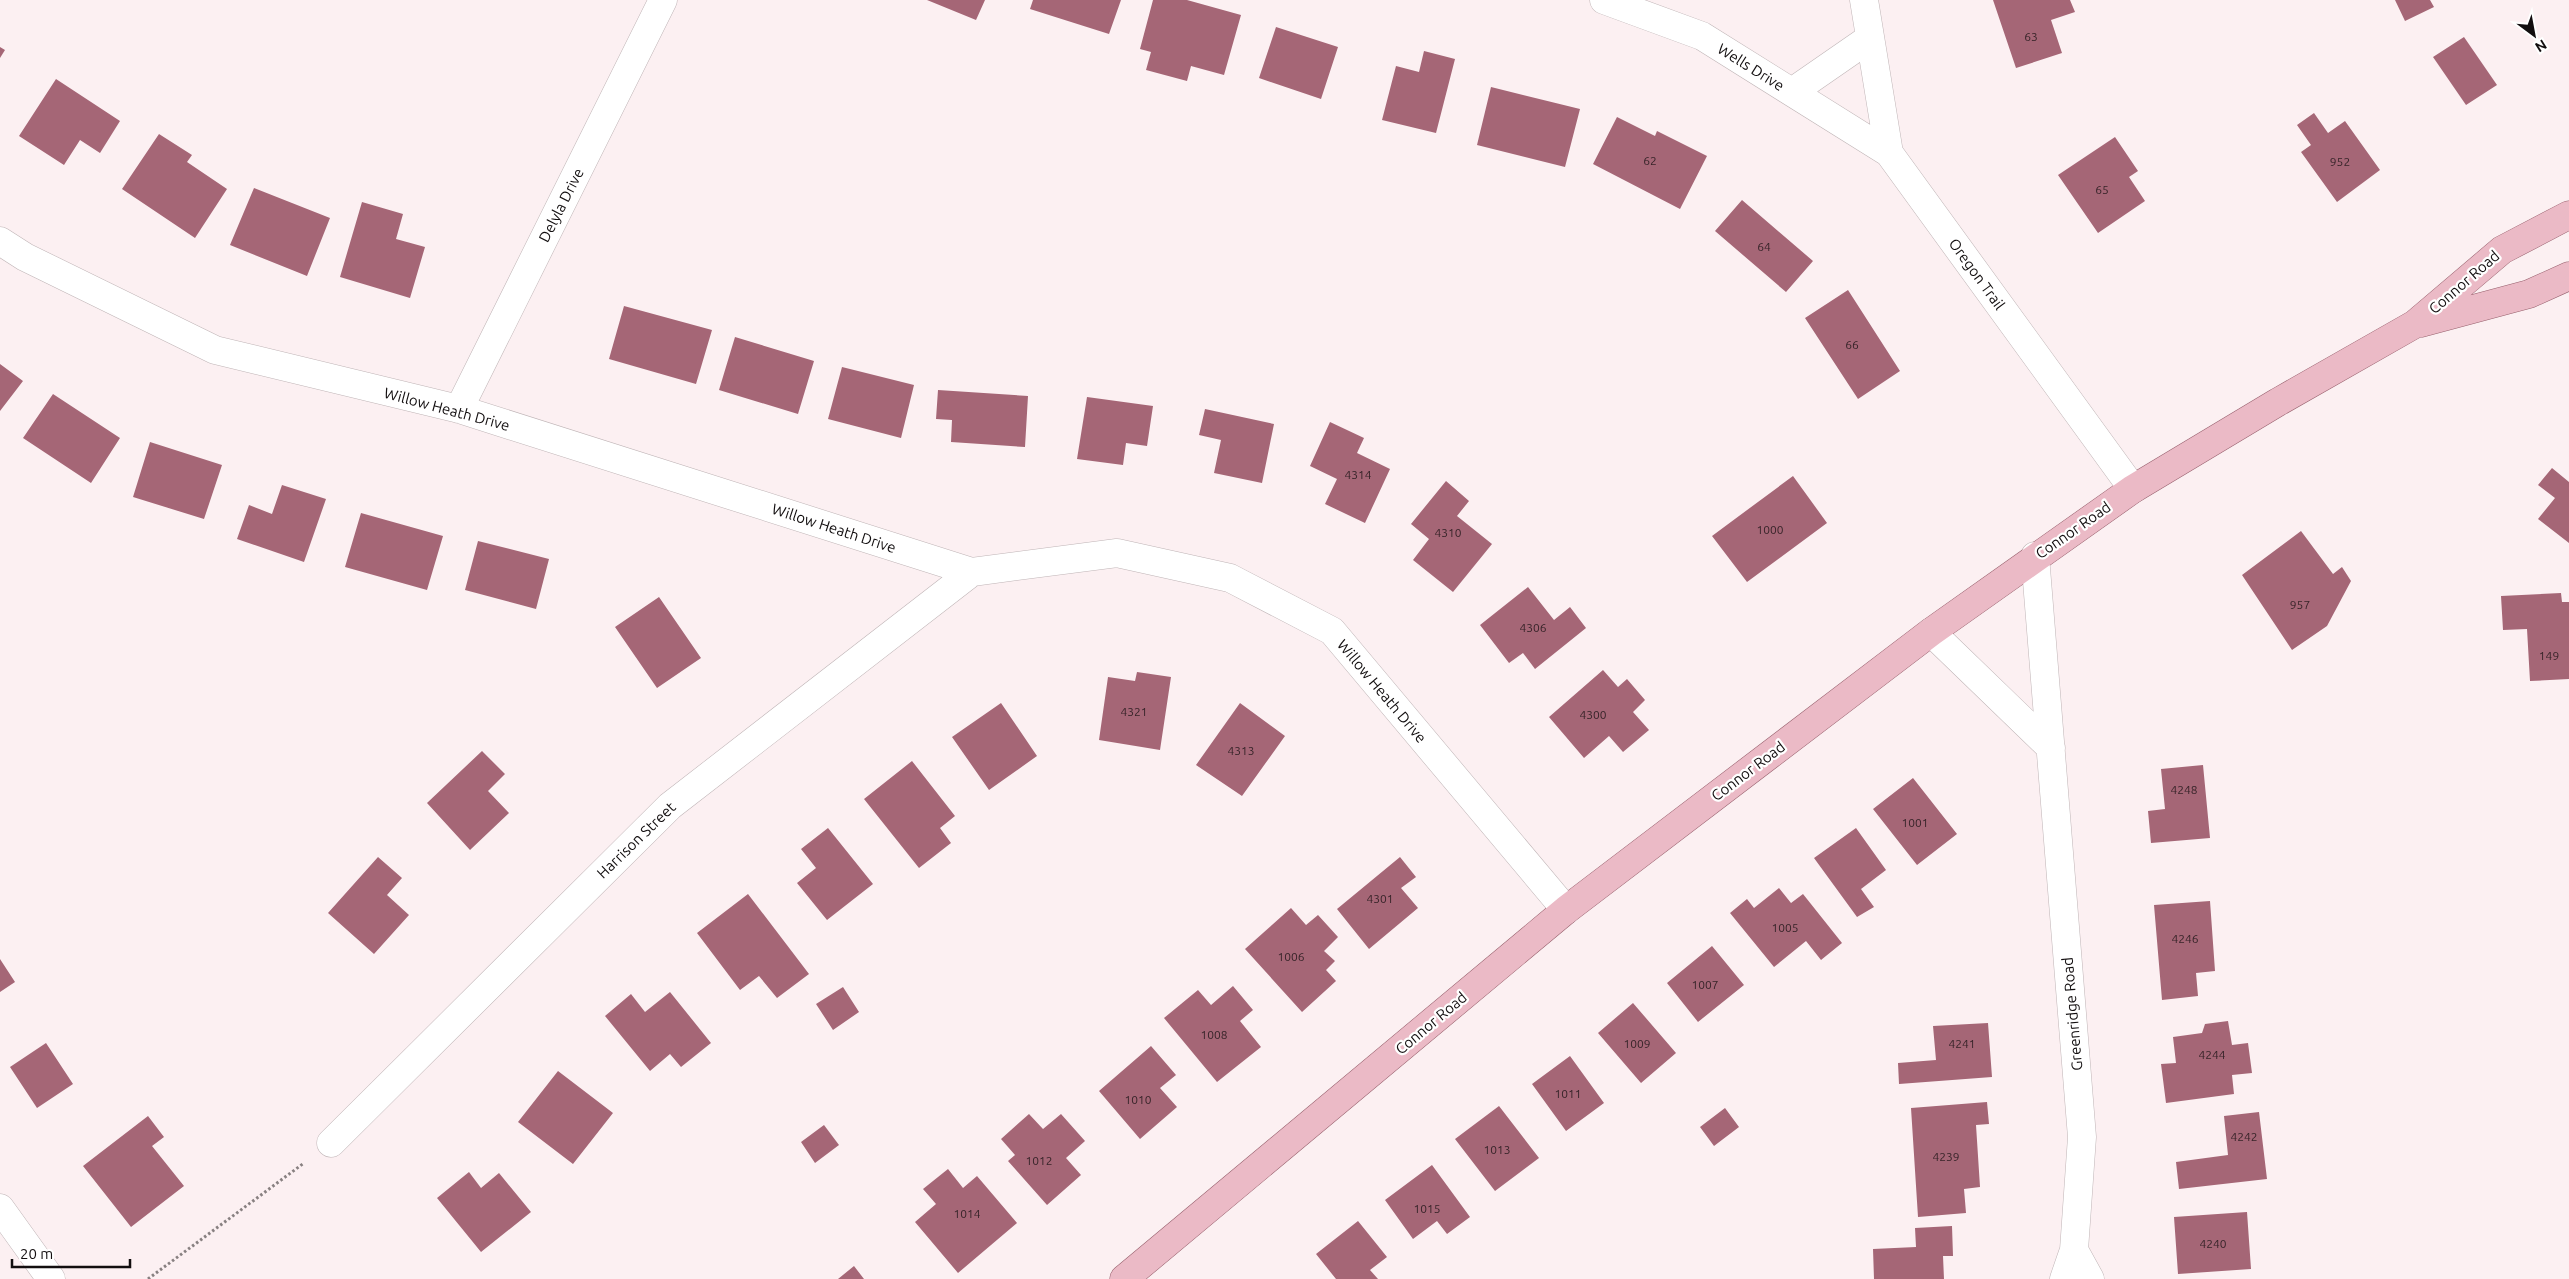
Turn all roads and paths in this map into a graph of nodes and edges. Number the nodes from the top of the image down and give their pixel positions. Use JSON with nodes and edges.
{"nodes":[{"id":1,"x":663,"y":0,"type":"edge"},
{"id":2,"x":1604,"y":0,"type":"edge"},
{"id":3,"x":1864,"y":0,"type":"edge"},
{"id":4,"x":1870,"y":38,"type":"junction"},
{"id":5,"x":1792,"y":92,"type":"junction"},
{"id":6,"x":1889,"y":153,"type":"junction"},
{"id":7,"x":2569,"y":215,"type":"edge"},
{"id":8,"x":0,"y":241,"type":"edge"},
{"id":9,"x":2569,"y":276,"type":"edge"},
{"id":10,"x":2415,"y":324,"type":"junction"},
{"id":11,"x":459,"y":410,"type":"junction"},
{"id":12,"x":2133,"y":489,"type":"junction"},
{"id":13,"x":2035,"y":556,"type":"junction"},
{"id":14,"x":972,"y":572,"type":"junction"},
{"id":15,"x":1931,"y":632,"type":"junction"},
{"id":16,"x":2050,"y":748,"type":"junction"},
{"id":17,"x":1566,"y":910,"type":"junction"},
{"id":18,"x":331,"y":1143,"type":"joint"},
{"id":19,"x":0,"y":1208,"type":"edge"},
{"id":20,"x":2074,"y":1250,"type":"junction"},
{"id":21,"x":51,"y":1279,"type":"edge"},
{"id":22,"x":148,"y":1279,"type":"edge"},
{"id":23,"x":1124,"y":1279,"type":"edge"},
{"id":24,"x":2064,"y":1279,"type":"edge"},
{"id":25,"x":2090,"y":1279,"type":"edge"}],
"edges":[{"from":1,"to":11,"type":"street","name":"Delyla Drive"},
{"from":2,"to":5,"type":"street","name":"Wells Drive"},
{"from":3,"to":4,"type":"street","name":"Oregon Trail"},
{"from":4,"to":5,"type":"street"},
{"from":4,"to":6,"type":"street","name":"Oregon Trail"},
{"from":5,"to":6,"type":"street","name":"Wells Drive"},
{"from":6,"to":12,"type":"street","name":"Oregon Trail"},
{"from":7,"to":10,"type":"main road","name":"Connor Road"},
{"from":8,"to":11,"type":"street","name":"Willow Heath Drive"},
{"from":9,"to":10,"type":"main road","name":"Connor Road"},
{"from":10,"to":12,"type":"main road","name":"Connor Road"},
{"from":11,"to":14,"type":"street","name":"Willow Heath Drive"},
{"from":12,"to":13,"type":"main road","name":"Connor Road"},
{"from":13,"to":15,"type":"main road","name":"Connor Road"},
{"from":13,"to":16,"type":"street","name":"Greenridge Road"},
{"from":14,"to":17,"type":"street","name":"Willow Heath Drive"},
{"from":14,"to":18,"type":"street","name":"Harrison Street"},
{"from":15,"to":16,"type":"street"},
{"from":15,"to":17,"type":"main road","name":"Connor Road"},
{"from":16,"to":20,"type":"street","name":"Greenridge Road"},
{"from":17,"to":23,"type":"main road","name":"Connor Road"},
{"from":18,"to":22,"type":"path"},
{"from":19,"to":21,"type":"street"},
{"from":20,"to":24,"type":"street","name":"Greenridge Road"},
{"from":20,"to":25,"type":"street"}]}
